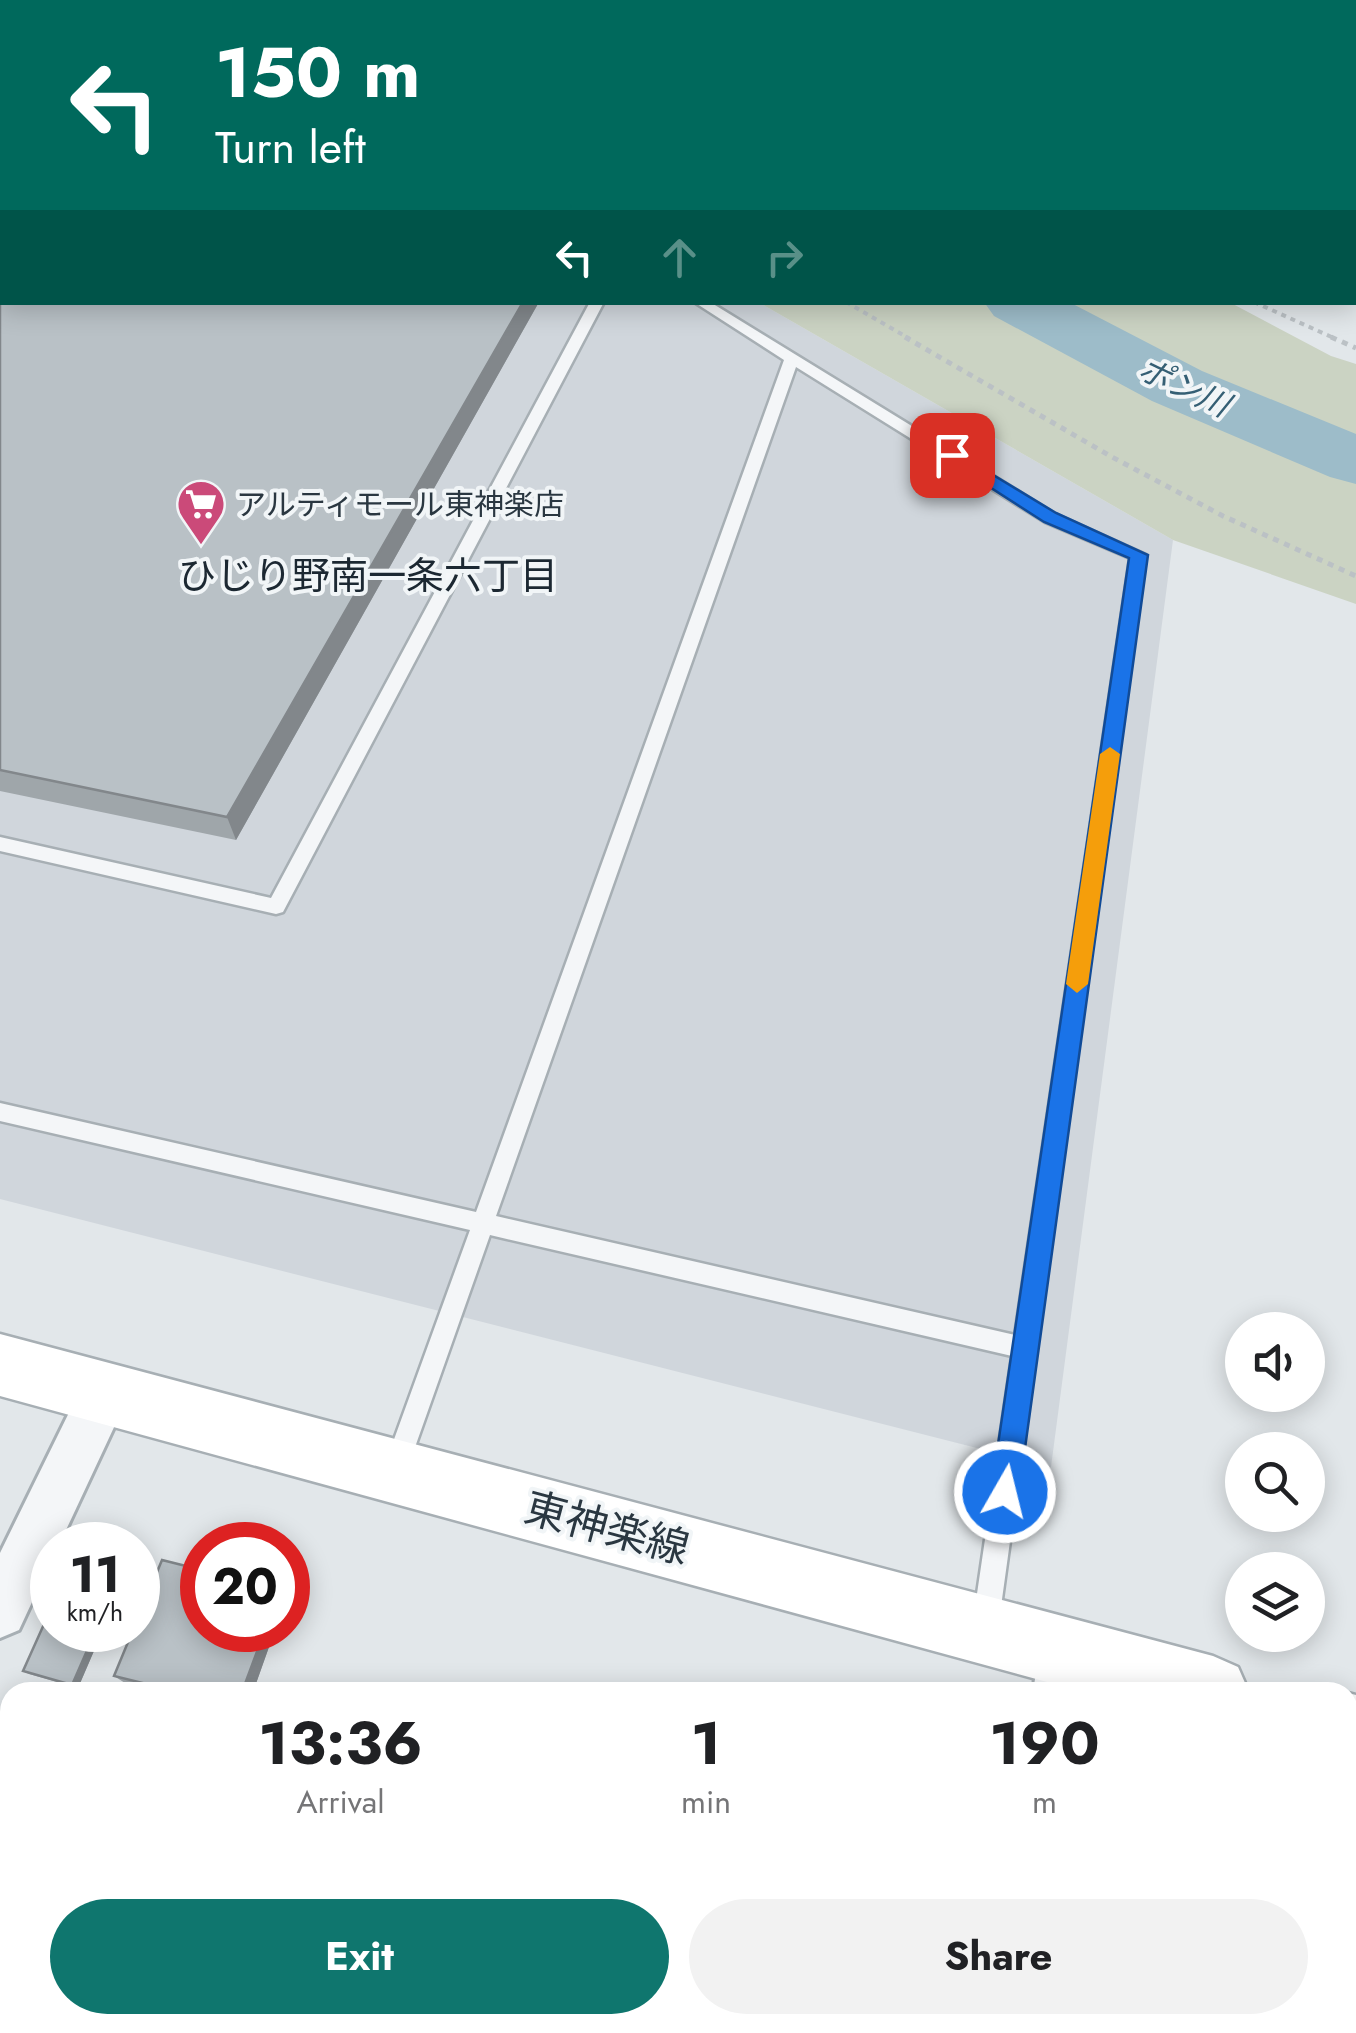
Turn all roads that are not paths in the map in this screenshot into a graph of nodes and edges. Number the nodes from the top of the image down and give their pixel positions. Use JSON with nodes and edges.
{"nodes":[{"id":1,"x":594,"y":305,"type":"edge"},
{"id":2,"x":705,"y":305,"type":"edge"},
{"id":3,"x":792,"y":358,"type":"junction"},
{"id":4,"x":0,"y":844,"type":"edge"},
{"id":5,"x":0,"y":1112,"type":"edge"},
{"id":6,"x":483,"y":1224,"type":"junction"},
{"id":7,"x":1025,"y":1348,"type":"junction"},
{"id":8,"x":0,"y":1364,"type":"edge"},
{"id":9,"x":105,"y":1393,"type":"junction"},
{"id":10,"x":394,"y":1471,"type":"junction"},
{"id":11,"x":0,"y":1612,"type":"edge"},
{"id":12,"x":985,"y":1631,"type":"junction"},
{"id":13,"x":1063,"y":1672,"type":"edge"},
{"id":14,"x":1138,"y":1682,"type":"edge"}],
"edges":[{"from":1,"to":4,"type":"lane"},
{"from":2,"to":3,"type":"lane"},
{"from":3,"to":6,"type":"lane"},
{"from":3,"to":7,"type":"lane"},
{"from":5,"to":6,"type":"lane"},
{"from":6,"to":7,"type":"lane"},
{"from":6,"to":10,"type":"lane"},
{"from":7,"to":12,"type":"lane"},
{"from":8,"to":9,"type":"main road","name":"東神楽線"},
{"from":9,"to":10,"type":"main road","name":"東神楽線"},
{"from":9,"to":11,"type":"street"},
{"from":10,"to":12,"type":"main road","name":"東神楽線"},
{"from":12,"to":13,"type":"main road","name":"東神楽線"},
{"from":13,"to":14,"type":"main road","name":"東神楽線"}]}
